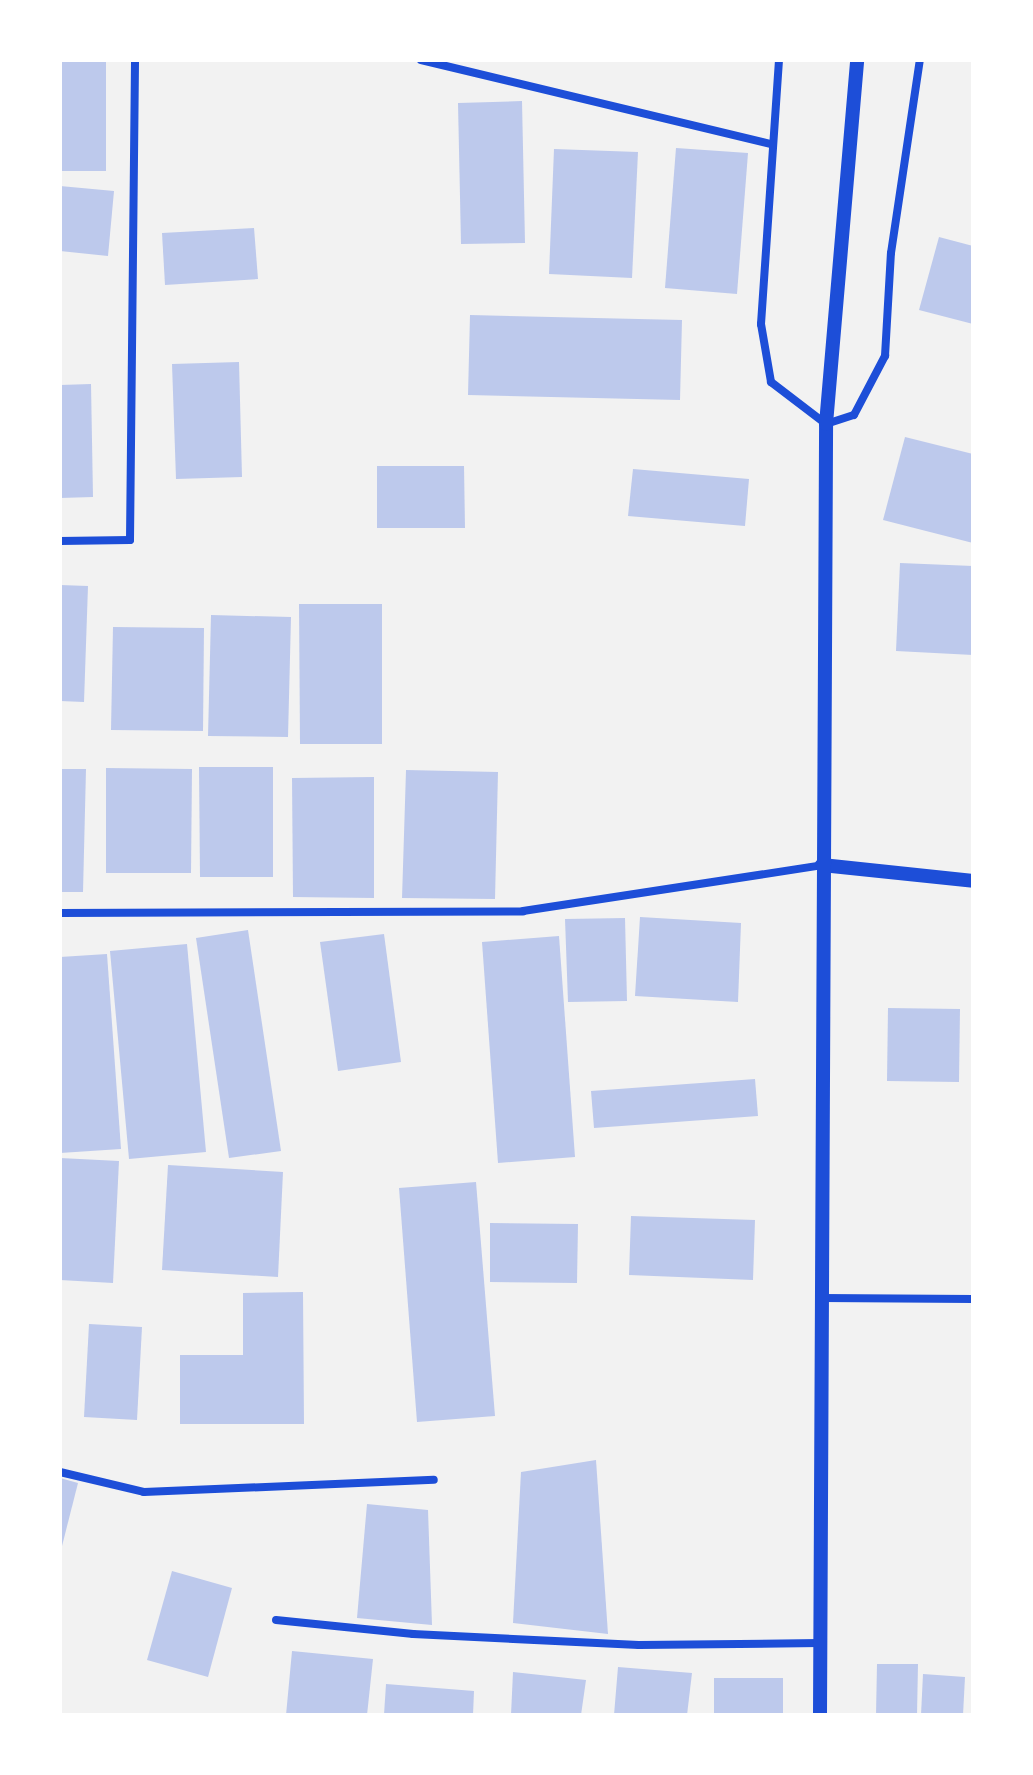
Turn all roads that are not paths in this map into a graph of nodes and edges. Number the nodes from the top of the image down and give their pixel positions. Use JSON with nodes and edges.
{"nodes":[{"id":1,"x":135,"y":60,"type":"edge"},
{"id":2,"x":421,"y":60,"type":"edge"},
{"id":3,"x":779,"y":60,"type":"edge"},
{"id":4,"x":857,"y":60,"type":"edge"},
{"id":5,"x":920,"y":60,"type":"edge"},
{"id":6,"x":770,"y":144,"type":"junction"},
{"id":7,"x":826,"y":424,"type":"junction"},
{"id":8,"x":60,"y":541,"type":"edge"},
{"id":9,"x":822,"y":865,"type":"junction"},
{"id":10,"x":973,"y":881,"type":"edge"},
{"id":11,"x":60,"y":913,"type":"edge"},
{"id":12,"x":821,"y":1298,"type":"junction"},
{"id":13,"x":973,"y":1299,"type":"edge"},
{"id":14,"x":60,"y":1472,"type":"edge"},
{"id":15,"x":434,"y":1480,"type":"dead end"},
{"id":16,"x":276,"y":1620,"type":"dead end"},
{"id":17,"x":820,"y":1643,"type":"junction"},
{"id":18,"x":820,"y":1715,"type":"edge"}],
"edges":[{"from":1,"to":8,"type":"street"},
{"from":2,"to":6,"type":"street"},
{"from":3,"to":6,"type":"street"},
{"from":4,"to":7,"type":"street"},
{"from":5,"to":7,"type":"street"},
{"from":6,"to":7,"type":"street"},
{"from":7,"to":9,"type":"street"},
{"from":9,"to":10,"type":"street"},
{"from":9,"to":11,"type":"street"},
{"from":9,"to":12,"type":"street"},
{"from":12,"to":13,"type":"street"},
{"from":12,"to":17,"type":"street"},
{"from":14,"to":15,"type":"street"},
{"from":16,"to":17,"type":"street"},
{"from":17,"to":18,"type":"street"}]}
